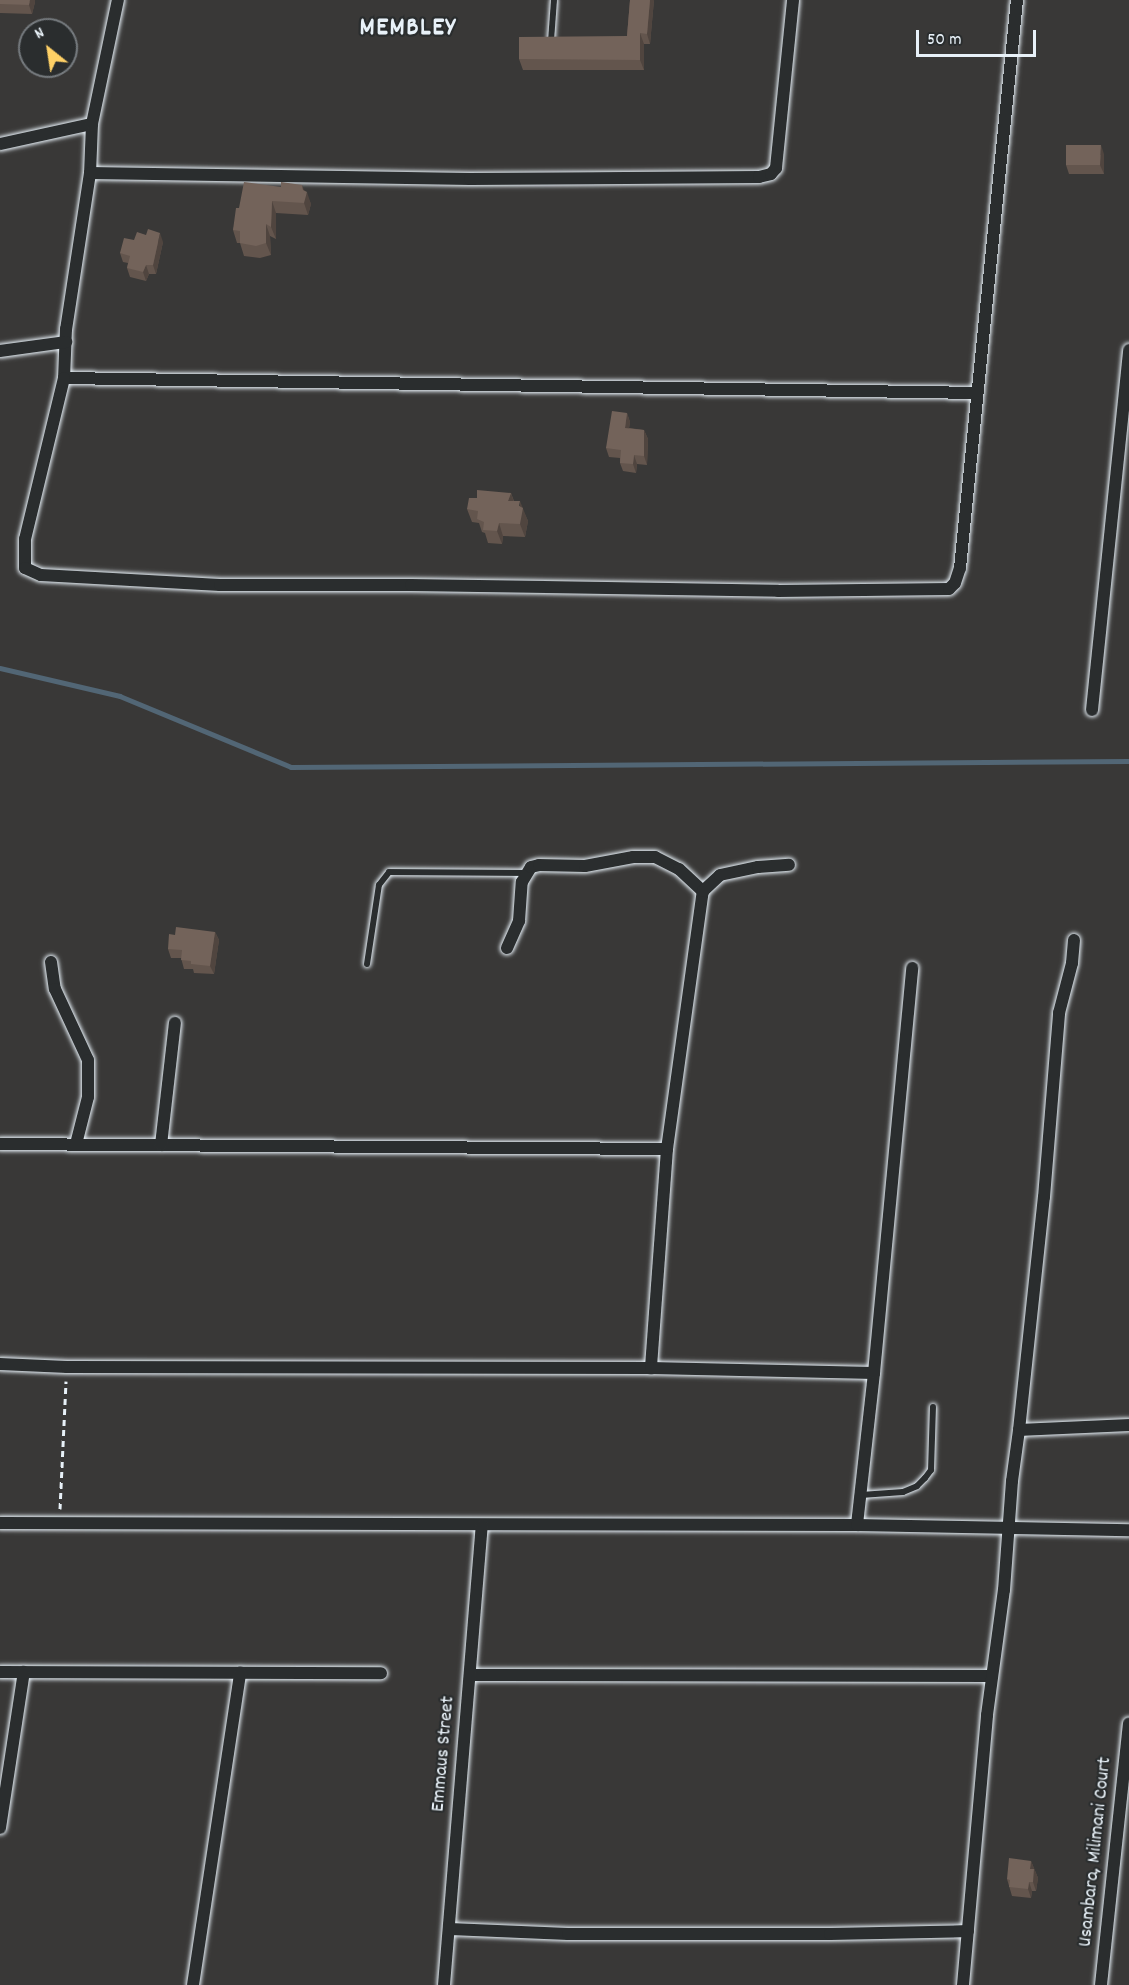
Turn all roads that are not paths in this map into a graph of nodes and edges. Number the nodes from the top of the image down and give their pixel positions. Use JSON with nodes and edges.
{"nodes":[{"id":1,"x":118,"y":0,"type":"edge"},
{"id":2,"x":554,"y":0,"type":"edge"},
{"id":3,"x":793,"y":0,"type":"edge"},
{"id":4,"x":1017,"y":0,"type":"edge"},
{"id":5,"x":550,"y":41,"type":"edge"},
{"id":6,"x":92,"y":124,"type":"junction"},
{"id":7,"x":0,"y":144,"type":"edge"},
{"id":8,"x":90,"y":173,"type":"junction"},
{"id":9,"x":66,"y":342,"type":"junction"},
{"id":10,"x":1129,"y":350,"type":"edge"},
{"id":11,"x":0,"y":351,"type":"edge"},
{"id":12,"x":64,"y":378,"type":"junction"},
{"id":13,"x":977,"y":393,"type":"junction"},
{"id":14,"x":1092,"y":710,"type":"dead end"},
{"id":15,"x":789,"y":865,"type":"dead end"},
{"id":16,"x":526,"y":873,"type":"junction"},
{"id":17,"x":703,"y":891,"type":"junction"},
{"id":18,"x":1074,"y":940,"type":"dead end"},
{"id":19,"x":507,"y":948,"type":"dead end"},
{"id":20,"x":51,"y":963,"type":"dead end"},
{"id":21,"x":367,"y":964,"type":"dead end"},
{"id":22,"x":912,"y":968,"type":"dead end"},
{"id":23,"x":174,"y":1023,"type":"dead end"},
{"id":24,"x":0,"y":1144,"type":"edge"},
{"id":25,"x":76,"y":1144,"type":"junction"},
{"id":26,"x":161,"y":1145,"type":"junction"},
{"id":27,"x":667,"y":1149,"type":"junction"},
{"id":28,"x":0,"y":1364,"type":"edge"},
{"id":29,"x":651,"y":1368,"type":"junction"},
{"id":30,"x":874,"y":1373,"type":"junction"},
{"id":31,"x":933,"y":1407,"type":"dead end"},
{"id":32,"x":1129,"y":1425,"type":"edge"},
{"id":33,"x":1019,"y":1430,"type":"junction"},
{"id":34,"x":861,"y":1495,"type":"junction"},
{"id":35,"x":0,"y":1523,"type":"edge"},
{"id":36,"x":482,"y":1526,"type":"junction"},
{"id":37,"x":857,"y":1526,"type":"junction"},
{"id":38,"x":1009,"y":1528,"type":"junction"},
{"id":39,"x":1129,"y":1530,"type":"edge"},
{"id":40,"x":0,"y":1672,"type":"edge"},
{"id":41,"x":24,"y":1672,"type":"junction"},
{"id":42,"x":240,"y":1673,"type":"junction"},
{"id":43,"x":381,"y":1674,"type":"dead end"},
{"id":44,"x":470,"y":1675,"type":"junction"},
{"id":45,"x":991,"y":1676,"type":"junction"},
{"id":46,"x":1129,"y":1722,"type":"edge"},
{"id":47,"x":0,"y":1828,"type":"edge"},
{"id":48,"x":450,"y":1929,"type":"junction"},
{"id":49,"x":968,"y":1931,"type":"junction"},
{"id":50,"x":193,"y":1985,"type":"edge"},
{"id":51,"x":444,"y":1985,"type":"edge"},
{"id":52,"x":963,"y":1985,"type":"edge"},
{"id":53,"x":1101,"y":1985,"type":"edge"}],
"edges":[{"from":1,"to":6,"type":"street"},
{"from":2,"to":5,"type":"lane"},
{"from":3,"to":8,"type":"street"},
{"from":4,"to":13,"type":"street"},
{"from":6,"to":7,"type":"street"},
{"from":6,"to":8,"type":"street"},
{"from":8,"to":9,"type":"street"},
{"from":9,"to":11,"type":"street"},
{"from":9,"to":12,"type":"street"},
{"from":10,"to":14,"type":"street"},
{"from":12,"to":13,"type":"street"},
{"from":12,"to":13,"type":"street"},
{"from":15,"to":17,"type":"street"},
{"from":16,"to":17,"type":"street"},
{"from":16,"to":19,"type":"street"},
{"from":16,"to":21,"type":"lane"},
{"from":17,"to":27,"type":"street"},
{"from":18,"to":33,"type":"street"},
{"from":20,"to":25,"type":"street"},
{"from":22,"to":30,"type":"street"},
{"from":23,"to":26,"type":"street"},
{"from":24,"to":25,"type":"street"},
{"from":25,"to":26,"type":"street"},
{"from":26,"to":27,"type":"street"},
{"from":27,"to":29,"type":"street"},
{"from":28,"to":29,"type":"street"},
{"from":29,"to":30,"type":"street"},
{"from":30,"to":34,"type":"street"},
{"from":31,"to":34,"type":"lane"},
{"from":32,"to":33,"type":"street"},
{"from":33,"to":38,"type":"street"},
{"from":34,"to":37,"type":"street"},
{"from":35,"to":36,"type":"street"},
{"from":36,"to":37,"type":"street"},
{"from":36,"to":44,"type":"street","name":"Emmaus Street"},
{"from":37,"to":38,"type":"street"},
{"from":38,"to":39,"type":"street"},
{"from":38,"to":45,"type":"street"},
{"from":40,"to":41,"type":"street"},
{"from":41,"to":42,"type":"street"},
{"from":41,"to":47,"type":"street"},
{"from":42,"to":43,"type":"street"},
{"from":42,"to":50,"type":"street"},
{"from":44,"to":45,"type":"street"},
{"from":44,"to":48,"type":"street","name":"Emmaus Street"},
{"from":45,"to":49,"type":"street"},
{"from":46,"to":53,"type":"street","name":"Usambara, Milimani Court"},
{"from":48,"to":49,"type":"street"},
{"from":48,"to":51,"type":"street","name":"Emmaus Street"},
{"from":49,"to":52,"type":"street"}]}
